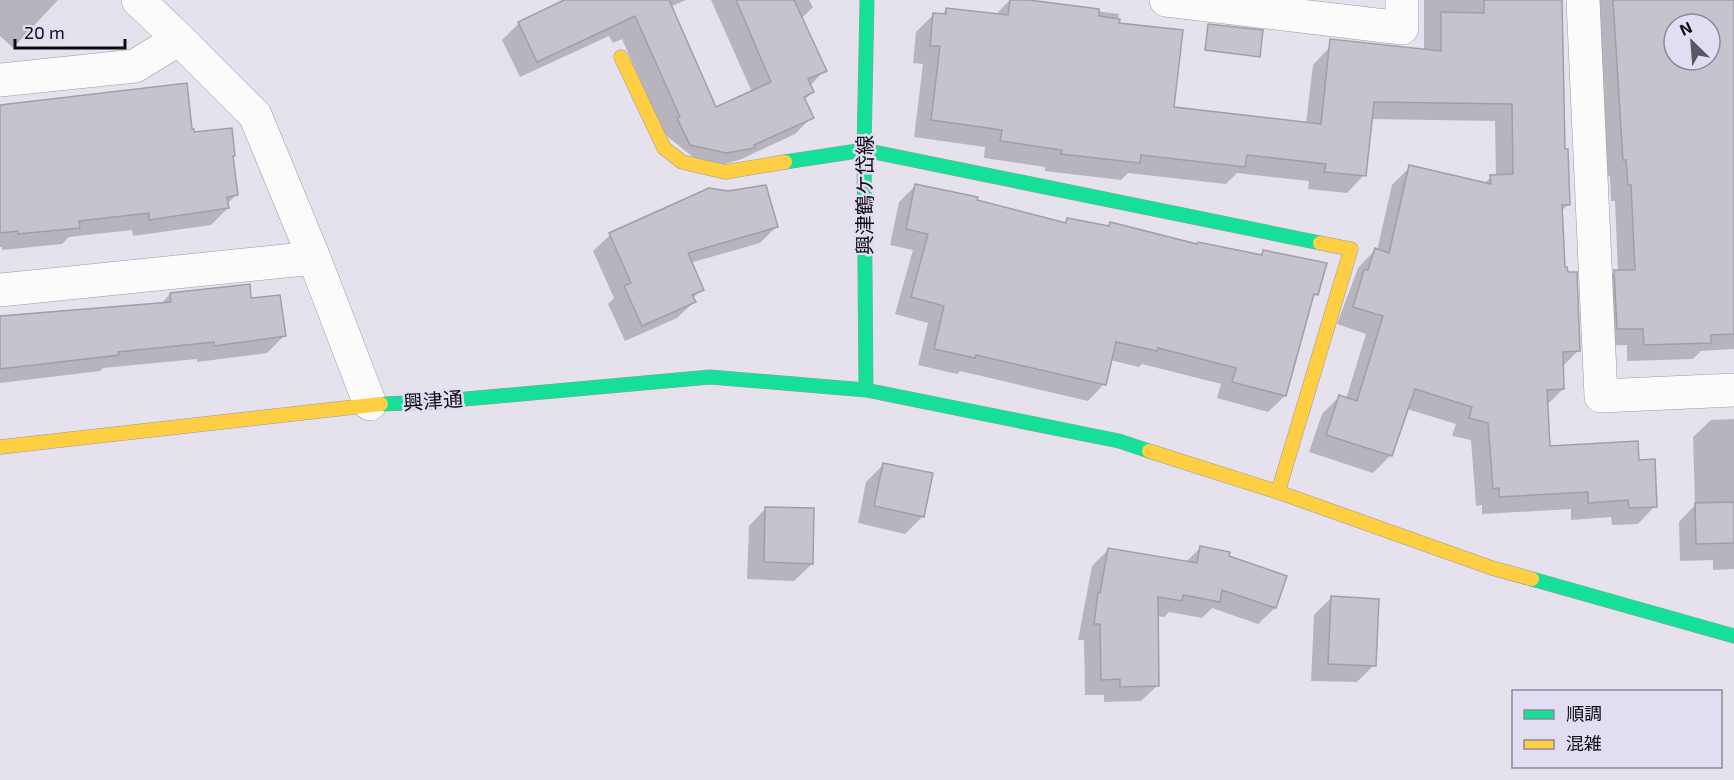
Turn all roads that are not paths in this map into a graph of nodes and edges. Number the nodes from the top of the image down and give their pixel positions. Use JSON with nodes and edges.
{"nodes":[{"id":1,"x":138,"y":0,"type":"edge"},
{"id":2,"x":867,"y":0,"type":"edge"},
{"id":3,"x":1166,"y":0,"type":"edge"},
{"id":4,"x":1402,"y":0,"type":"edge"},
{"id":5,"x":1584,"y":0,"type":"edge"},
{"id":6,"x":179,"y":39,"type":"junction"},
{"id":7,"x":621,"y":57,"type":"dead end"},
{"id":8,"x":0,"y":80,"type":"edge"},
{"id":9,"x":864,"y":150,"type":"junction"},
{"id":10,"x":314,"y":258,"type":"junction"},
{"id":11,"x":0,"y":290,"type":"edge"},
{"id":12,"x":866,"y":390,"type":"junction"},
{"id":13,"x":1734,"y":390,"type":"edge"},
{"id":14,"x":370,"y":404,"type":"junction"},
{"id":15,"x":0,"y":447,"type":"edge"},
{"id":16,"x":1278,"y":492,"type":"junction"},
{"id":17,"x":1734,"y":636,"type":"edge"}],
"edges":[{"from":1,"to":6,"type":"street"},
{"from":2,"to":9,"type":"street","name":"興津鶴ケ岱線"},
{"from":3,"to":4,"type":"street"},
{"from":5,"to":13,"type":"street"},
{"from":6,"to":8,"type":"street"},
{"from":6,"to":10,"type":"street"},
{"from":7,"to":9,"type":"street"},
{"from":9,"to":12,"type":"street","name":"興津鶴ケ岱線"},
{"from":9,"to":16,"type":"street"},
{"from":10,"to":11,"type":"street"},
{"from":10,"to":14,"type":"street"},
{"from":12,"to":14,"type":"street","name":"興津通"},
{"from":12,"to":16,"type":"street","name":"興津通"},
{"from":14,"to":15,"type":"street","name":"興津通"},
{"from":16,"to":17,"type":"street","name":"興津通"}]}
